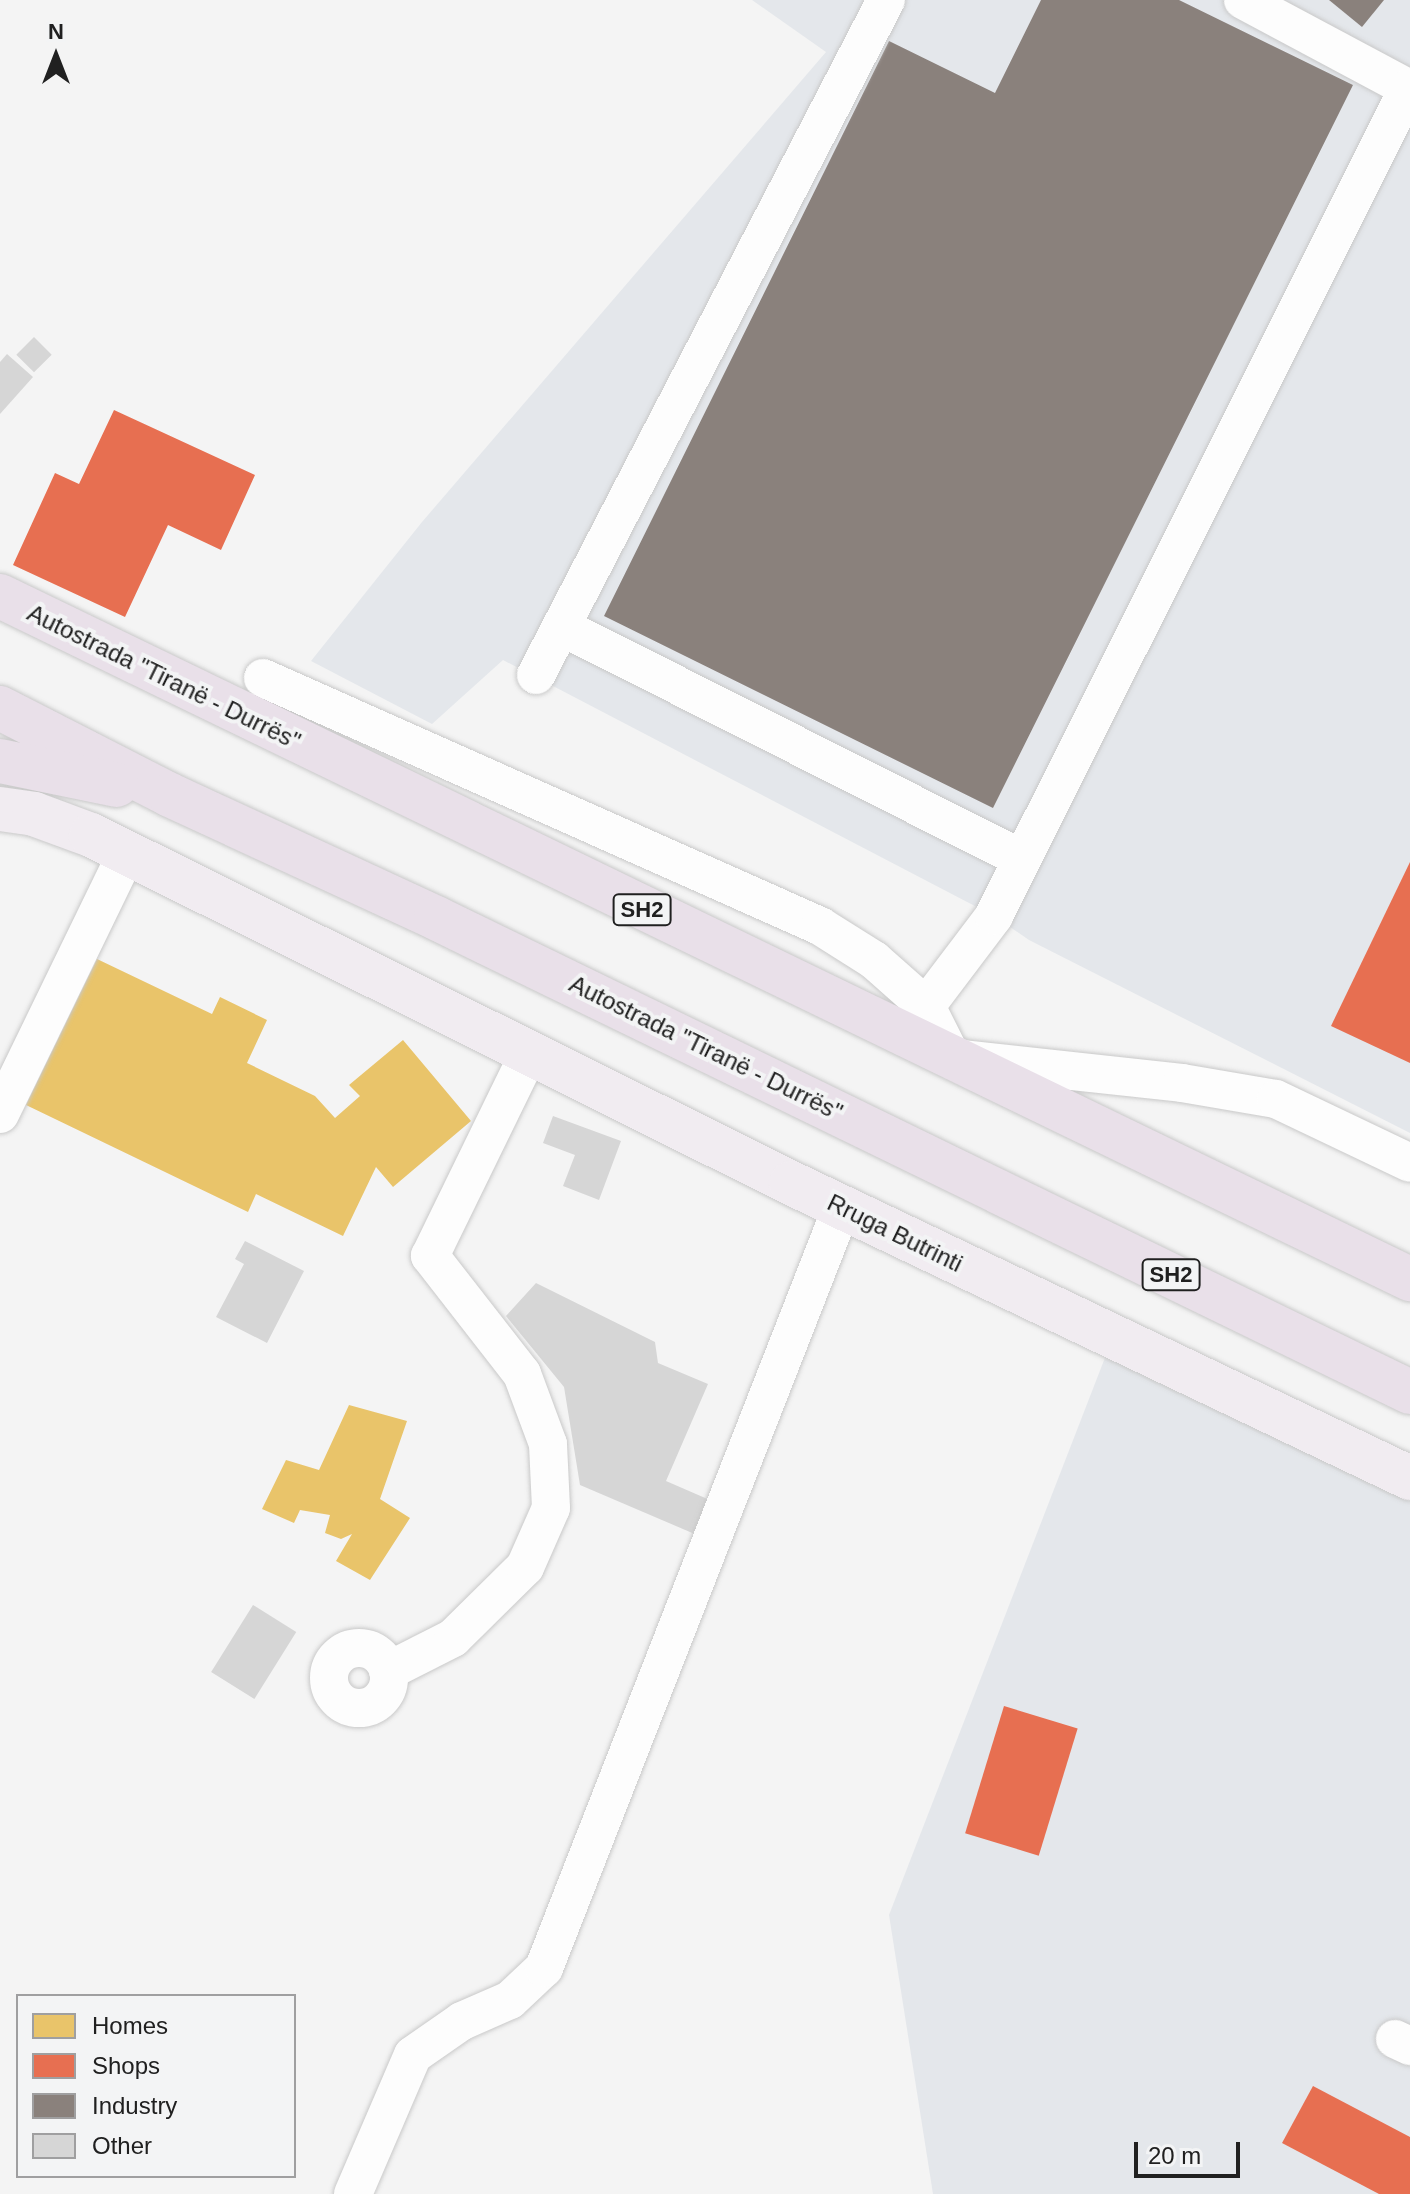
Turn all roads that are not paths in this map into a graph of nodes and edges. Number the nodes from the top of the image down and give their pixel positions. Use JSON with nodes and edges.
{"nodes":[{"id":1,"x":886,"y":0,"type":"edge"},
{"id":2,"x":1243,"y":0,"type":"edge"},
{"id":3,"x":1409,"y":88,"type":"edge"},
{"id":4,"x":8,"y":597,"type":"edge"},
{"id":5,"x":562,"y":627,"type":"junction"},
{"id":6,"x":536,"y":675,"type":"dead end"},
{"id":7,"x":263,"y":678,"type":"dead end"},
{"id":8,"x":0,"y":708,"type":"edge"},
{"id":9,"x":19,"y":765,"type":"edge"},
{"id":10,"x":170,"y":795,"type":"junction"},
{"id":11,"x":17,"y":812,"type":"edge"},
{"id":12,"x":127,"y":852,"type":"junction"},
{"id":13,"x":1022,"y":859,"type":"junction"},
{"id":14,"x":926,"y":1006,"type":"junction"},
{"id":15,"x":530,"y":1051,"type":"junction"},
{"id":16,"x":952,"y":1058,"type":"junction"},
{"id":17,"x":0,"y":1114,"type":"edge"},
{"id":18,"x":1410,"y":1163,"type":"edge"},
{"id":19,"x":842,"y":1207,"type":"junction"},
{"id":20,"x":1410,"y":1279,"type":"edge"},
{"id":21,"x":1410,"y":1392,"type":"edge"},
{"id":22,"x":1410,"y":1478,"type":"edge"},
{"id":23,"x":388,"y":1671,"type":"dead end"},
{"id":24,"x":353,"y":2194,"type":"edge"}],
"edges":[{"from":1,"to":5,"type":"lane"},
{"from":2,"to":3,"type":"lane"},
{"from":3,"to":13,"type":"lane"},
{"from":4,"to":16,"type":"highway","name":"Autostrada \"Tiranë - Durrës\"","number":"SH2"},
{"from":5,"to":6,"type":"lane"},
{"from":5,"to":13,"type":"lane"},
{"from":7,"to":14,"type":"lane"},
{"from":8,"to":10,"type":"highway","name":"Autostrada \"Tiranë - Durrës\"","number":"SH2"},
{"from":9,"to":10,"type":"highway"},
{"from":9,"to":11,"type":"main road"},
{"from":10,"to":21,"type":"highway","name":"Autostrada \"Tiranë - Durrës\"","number":"SH2"},
{"from":11,"to":12,"type":"main road","name":"Rruga Butrinti"},
{"from":12,"to":15,"type":"main road","name":"Rruga Butrinti"},
{"from":12,"to":17,"type":"lane"},
{"from":13,"to":14,"type":"lane"},
{"from":14,"to":16,"type":"lane"},
{"from":15,"to":19,"type":"main road","name":"Rruga Butrinti"},
{"from":15,"to":23,"type":"lane"},
{"from":16,"to":18,"type":"lane"},
{"from":16,"to":20,"type":"highway","name":"Autostrada \"Tiranë - Durrës\"","number":"SH2"},
{"from":19,"to":22,"type":"main road","name":"Rruga Butrinti"},
{"from":19,"to":24,"type":"lane"}]}
